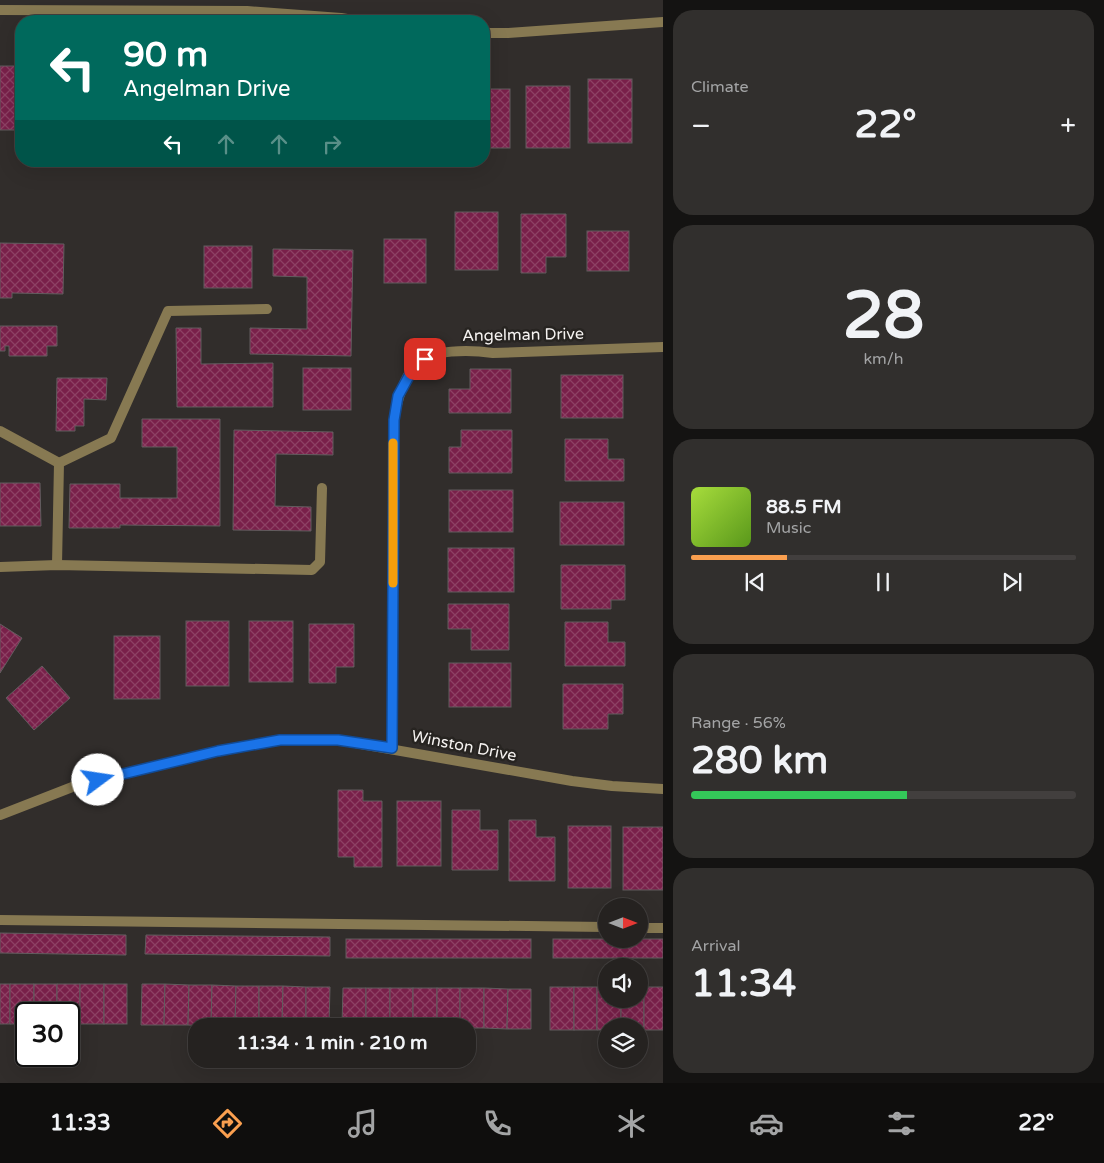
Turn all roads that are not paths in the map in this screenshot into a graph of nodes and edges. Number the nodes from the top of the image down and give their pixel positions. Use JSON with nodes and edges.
{"nodes":[{"id":1,"x":0,"y":10,"type":"edge"},
{"id":2,"x":301,"y":15,"type":"edge"},
{"id":3,"x":663,"y":22,"type":"edge"},
{"id":4,"x":490,"y":33,"type":"edge"},
{"id":5,"x":267,"y":309,"type":"dead end"},
{"id":6,"x":663,"y":347,"type":"edge"},
{"id":7,"x":0,"y":431,"type":"edge"},
{"id":8,"x":59,"y":463,"type":"junction"},
{"id":9,"x":322,"y":488,"type":"dead end"},
{"id":10,"x":57,"y":565,"type":"junction"},
{"id":11,"x":0,"y":566,"type":"edge"},
{"id":12,"x":392,"y":748,"type":"junction"},
{"id":13,"x":663,"y":789,"type":"edge"},
{"id":14,"x":0,"y":815,"type":"edge"},
{"id":15,"x":0,"y":920,"type":"edge"},
{"id":16,"x":598,"y":927,"type":"edge"},
{"id":17,"x":648,"y":928,"type":"edge"},
{"id":18,"x":663,"y":928,"type":"edge"}],
"edges":[{"from":1,"to":2,"type":"street"},
{"from":3,"to":4,"type":"street"},
{"from":5,"to":8,"type":"street"},
{"from":6,"to":12,"type":"street","name":"Angelman Drive"},
{"from":7,"to":8,"type":"street"},
{"from":8,"to":10,"type":"street"},
{"from":9,"to":10,"type":"street"},
{"from":10,"to":11,"type":"street"},
{"from":12,"to":13,"type":"street","name":"Winston Drive"},
{"from":12,"to":14,"type":"street","name":"Winston Drive"},
{"from":15,"to":16,"type":"street"},
{"from":17,"to":18,"type":"street"}]}
